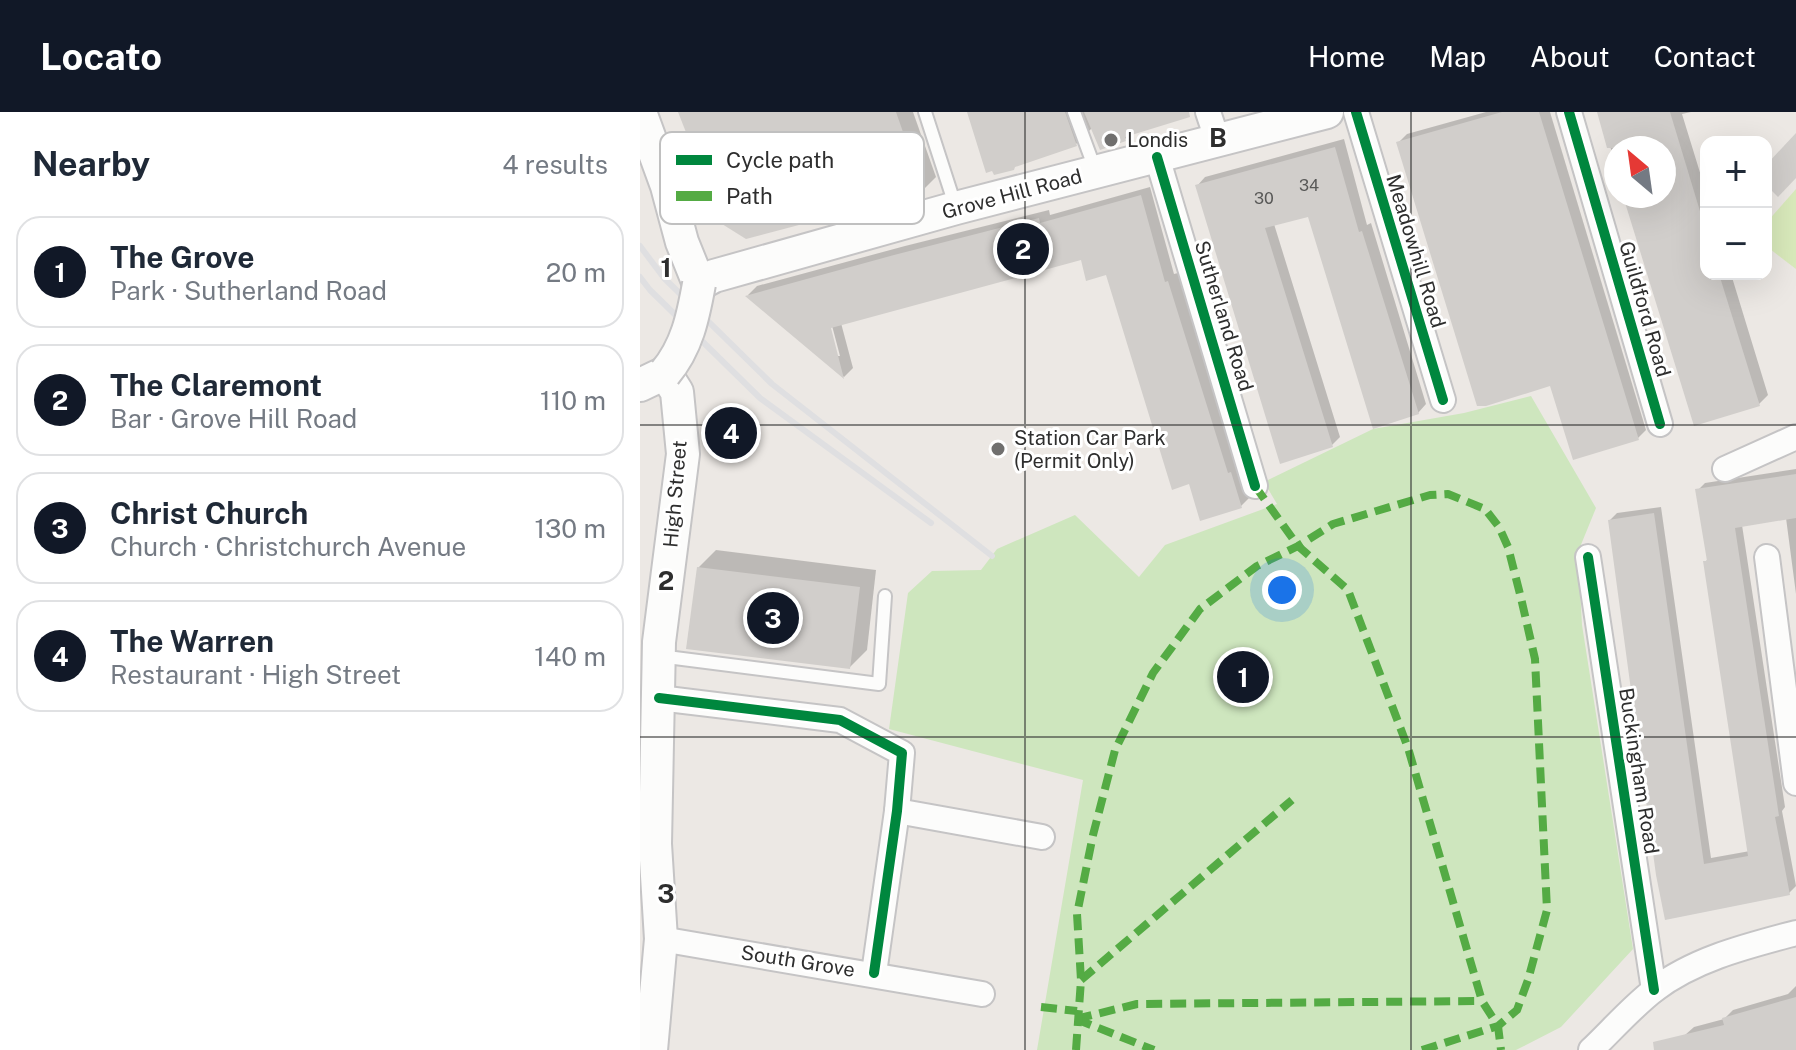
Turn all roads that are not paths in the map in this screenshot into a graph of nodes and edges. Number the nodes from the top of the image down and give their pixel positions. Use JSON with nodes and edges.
{"nodes":[{"id":1,"x":640,"y":112,"type":"edge"},
{"id":2,"x":925,"y":112,"type":"edge"},
{"id":3,"x":1074,"y":112,"type":"edge"},
{"id":4,"x":1327,"y":112,"type":"edge"},
{"id":5,"x":1356,"y":112,"type":"edge"},
{"id":6,"x":1569,"y":112,"type":"edge"},
{"id":7,"x":1213,"y":127,"type":"edge"},
{"id":8,"x":1157,"y":157,"type":"junction"},
{"id":9,"x":660,"y":167,"type":"edge"},
{"id":10,"x":1096,"y":171,"type":"junction"},
{"id":11,"x":956,"y":208,"type":"junction"},
{"id":12,"x":924,"y":217,"type":"edge"},
{"id":13,"x":677,"y":224,"type":"edge"},
{"id":14,"x":899,"y":224,"type":"edge"},
{"id":15,"x":699,"y":284,"type":"junction"},
{"id":16,"x":653,"y":379,"type":"edge"},
{"id":17,"x":1443,"y":400,"type":"dead end"},
{"id":18,"x":1660,"y":424,"type":"dead end"},
{"id":19,"x":1796,"y":437,"type":"edge"},
{"id":20,"x":1725,"y":469,"type":"dead end"},
{"id":21,"x":1255,"y":486,"type":"dead end"},
{"id":22,"x":1588,"y":557,"type":"dead end"},
{"id":23,"x":1767,"y":557,"type":"dead end"},
{"id":24,"x":885,"y":596,"type":"dead end"},
{"id":25,"x":659,"y":656,"type":"junction"},
{"id":26,"x":659,"y":698,"type":"junction"},
{"id":27,"x":1796,"y":783,"type":"edge"},
{"id":28,"x":897,"y":811,"type":"junction"},
{"id":29,"x":1042,"y":837,"type":"dead end"},
{"id":30,"x":1796,"y":933,"type":"edge"},
{"id":31,"x":661,"y":939,"type":"junction"},
{"id":32,"x":874,"y":973,"type":"junction"},
{"id":33,"x":1654,"y":990,"type":"junction"},
{"id":34,"x":982,"y":994,"type":"dead end"},
{"id":35,"x":651,"y":1050,"type":"edge"},
{"id":36,"x":1591,"y":1050,"type":"edge"}],
"edges":[{"from":1,"to":9,"type":"main road"},
{"from":2,"to":11,"type":"lane"},
{"from":3,"to":10,"type":"lane"},
{"from":4,"to":7,"type":"main road","name":"Grove Hill Road"},
{"from":5,"to":17,"type":"street","name":"Meadowhill Road"},
{"from":6,"to":18,"type":"street","name":"Guildford Road"},
{"from":7,"to":8,"type":"main road","name":"Grove Hill Road"},
{"from":8,"to":10,"type":"main road","name":"Grove Hill Road"},
{"from":8,"to":21,"type":"street","name":"Sutherland Road"},
{"from":10,"to":11,"type":"main road","name":"Grove Hill Road"},
{"from":11,"to":12,"type":"main road","name":"Grove Hill Road"},
{"from":13,"to":15,"type":"main road"},
{"from":14,"to":15,"type":"main road","name":"Grove Hill Road"},
{"from":15,"to":16,"type":"main road","bridge":true},
{"from":16,"to":25,"type":"main road","name":"High Street"},
{"from":19,"to":20,"type":"street"},
{"from":22,"to":33,"type":"street","name":"Buckingham Road"},
{"from":23,"to":27,"type":"street"},
{"from":24,"to":25,"type":"lane"},
{"from":25,"to":26,"type":"main road","name":"High Street"},
{"from":26,"to":28,"type":"street"},
{"from":26,"to":31,"type":"main road","name":"High Street"},
{"from":28,"to":29,"type":"street"},
{"from":28,"to":32,"type":"street"},
{"from":30,"to":33,"type":"street"},
{"from":31,"to":32,"type":"street","name":"South Grove"},
{"from":31,"to":35,"type":"main road","name":"High Street"},
{"from":32,"to":34,"type":"street","name":"South Grove"},
{"from":33,"to":36,"type":"street"}]}
